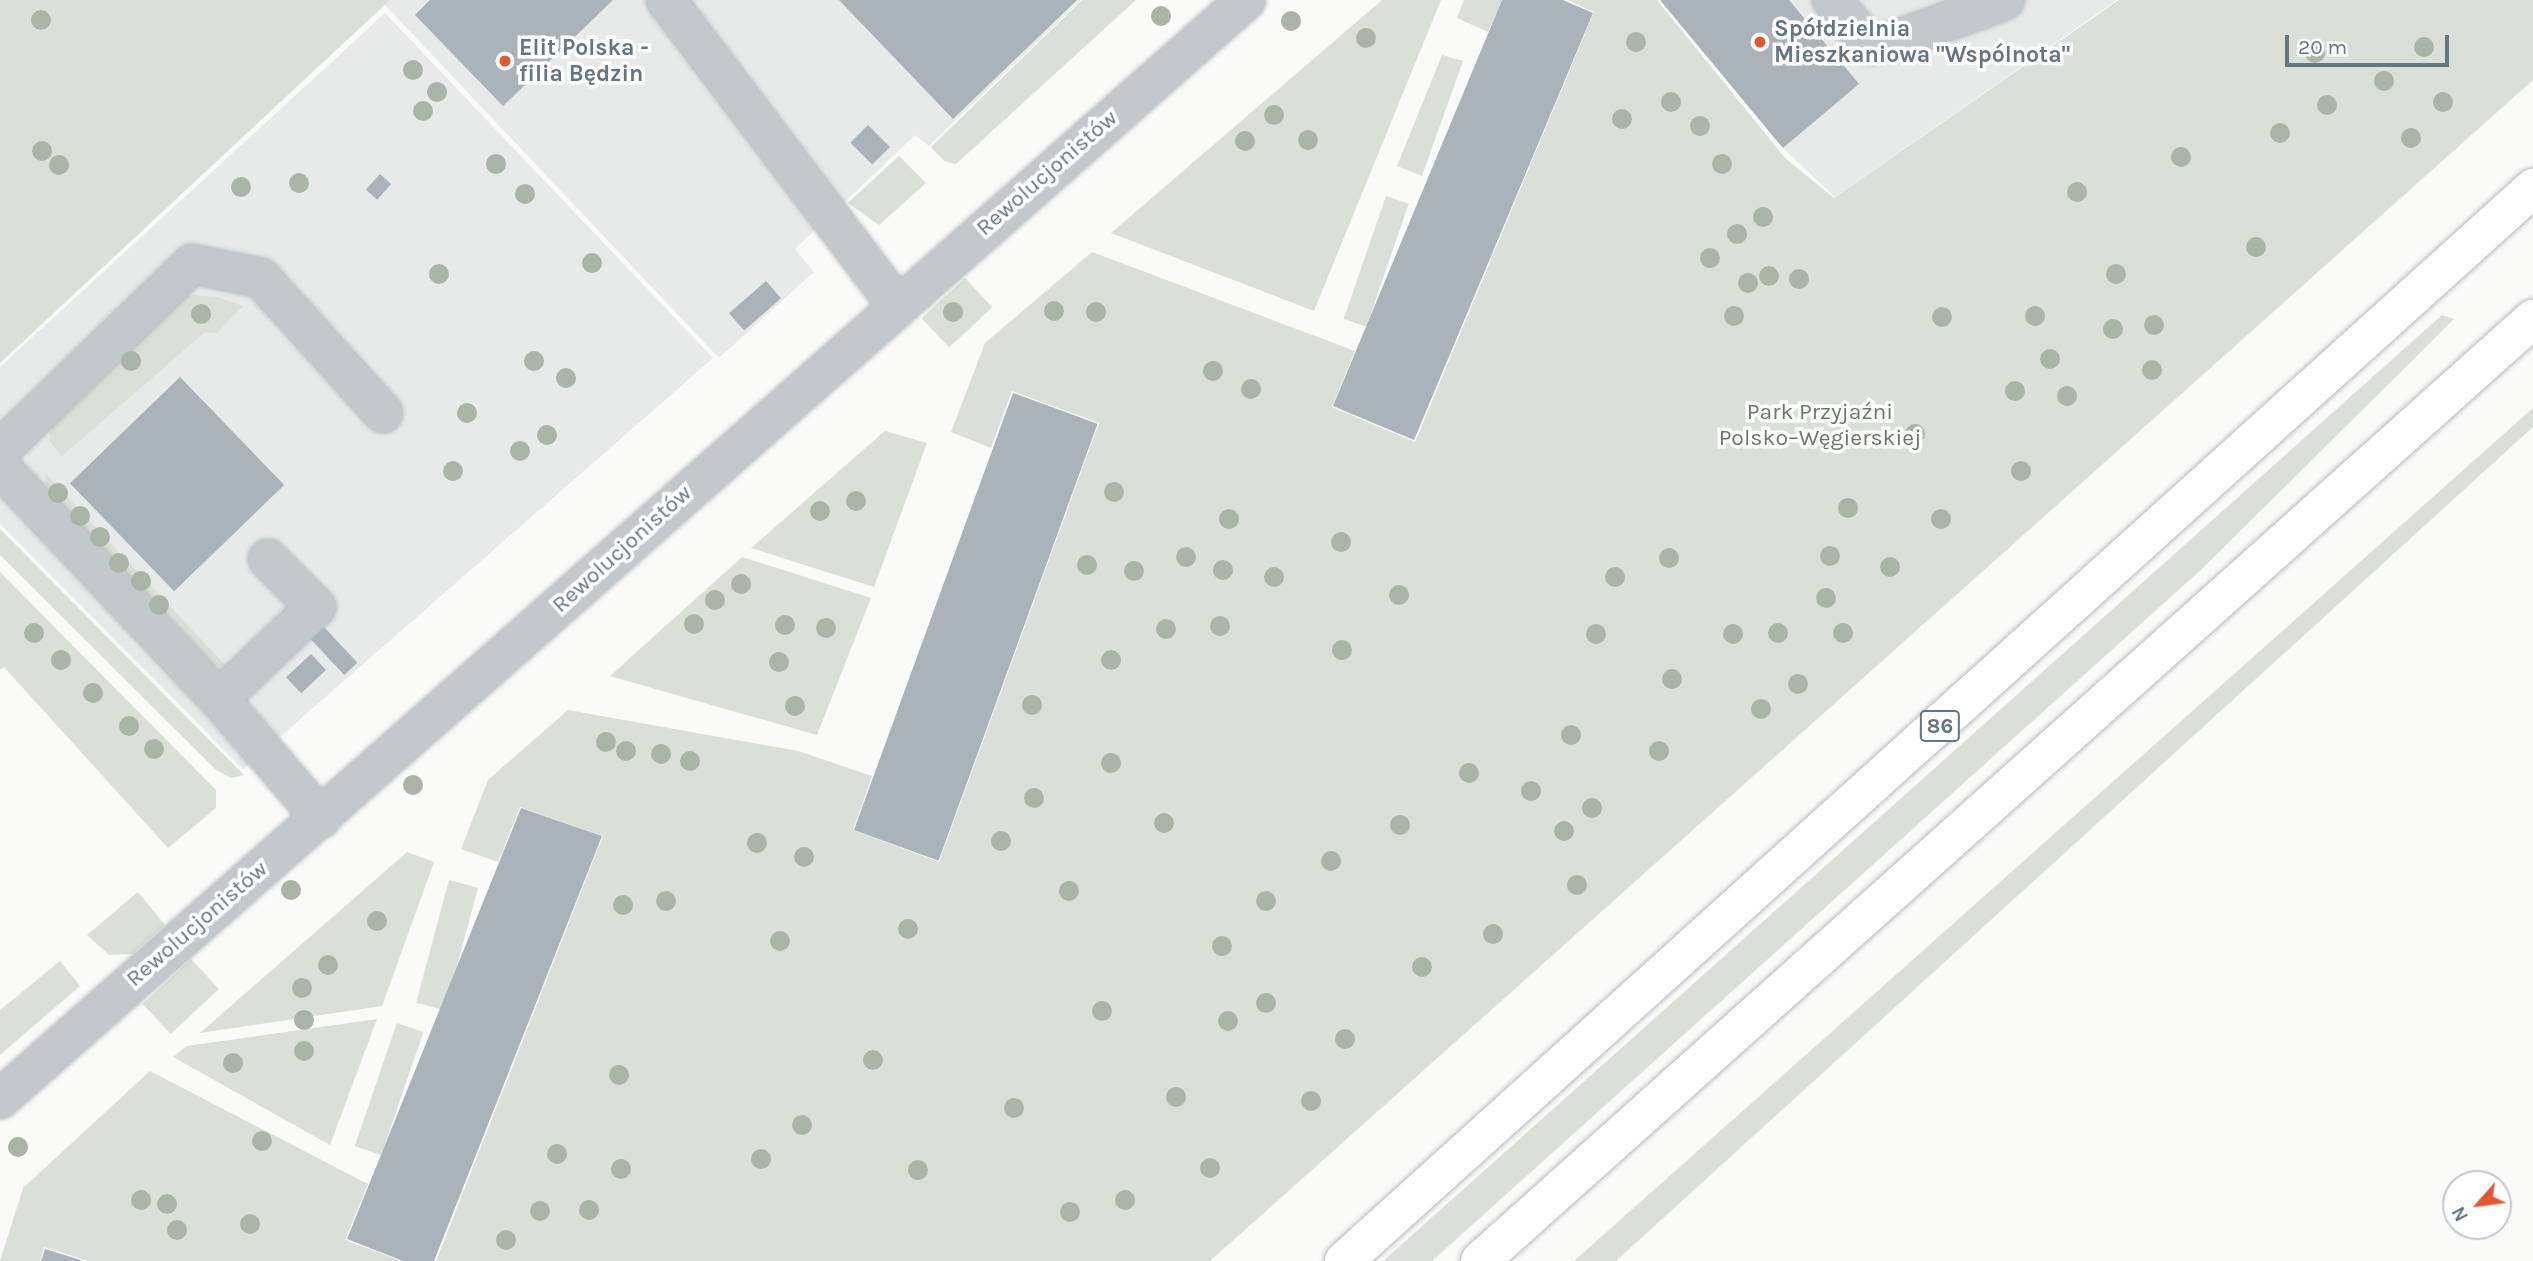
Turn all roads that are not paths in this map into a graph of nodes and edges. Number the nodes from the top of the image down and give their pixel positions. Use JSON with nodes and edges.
{"nodes":[{"id":1,"x":666,"y":0,"type":"edge"},
{"id":2,"x":1246,"y":0,"type":"edge"},
{"id":3,"x":1832,"y":0,"type":"edge"},
{"id":4,"x":2005,"y":0,"type":"edge"},
{"id":5,"x":2533,"y":188,"type":"edge"},
{"id":6,"x":896,"y":304,"type":"junction"},
{"id":7,"x":2533,"y":319,"type":"edge"},
{"id":8,"x":383,"y":413,"type":"dead end"},
{"id":9,"x":0,"y":450,"type":"edge"},
{"id":10,"x":0,"y":467,"type":"edge"},
{"id":11,"x":268,"y":559,"type":"dead end"},
{"id":12,"x":219,"y":699,"type":"junction"},
{"id":13,"x":321,"y":818,"type":"junction"},
{"id":14,"x":0,"y":1099,"type":"edge"},
{"id":15,"x":1344,"y":1261,"type":"edge"},
{"id":16,"x":1480,"y":1261,"type":"edge"}],
"edges":[{"from":1,"to":6,"type":"street"},
{"from":2,"to":6,"type":"street","name":"Rewolucjonistów"},
{"from":3,"to":4,"type":"street"},
{"from":5,"to":15,"type":"main road","number":"86"},
{"from":6,"to":13,"type":"street","name":"Rewolucjonistów"},
{"from":7,"to":16,"type":"main road"},
{"from":8,"to":9,"type":"street"},
{"from":10,"to":12,"type":"street"},
{"from":11,"to":12,"type":"street"},
{"from":12,"to":13,"type":"street"},
{"from":13,"to":14,"type":"street","name":"Rewolucjonistów"}]}
